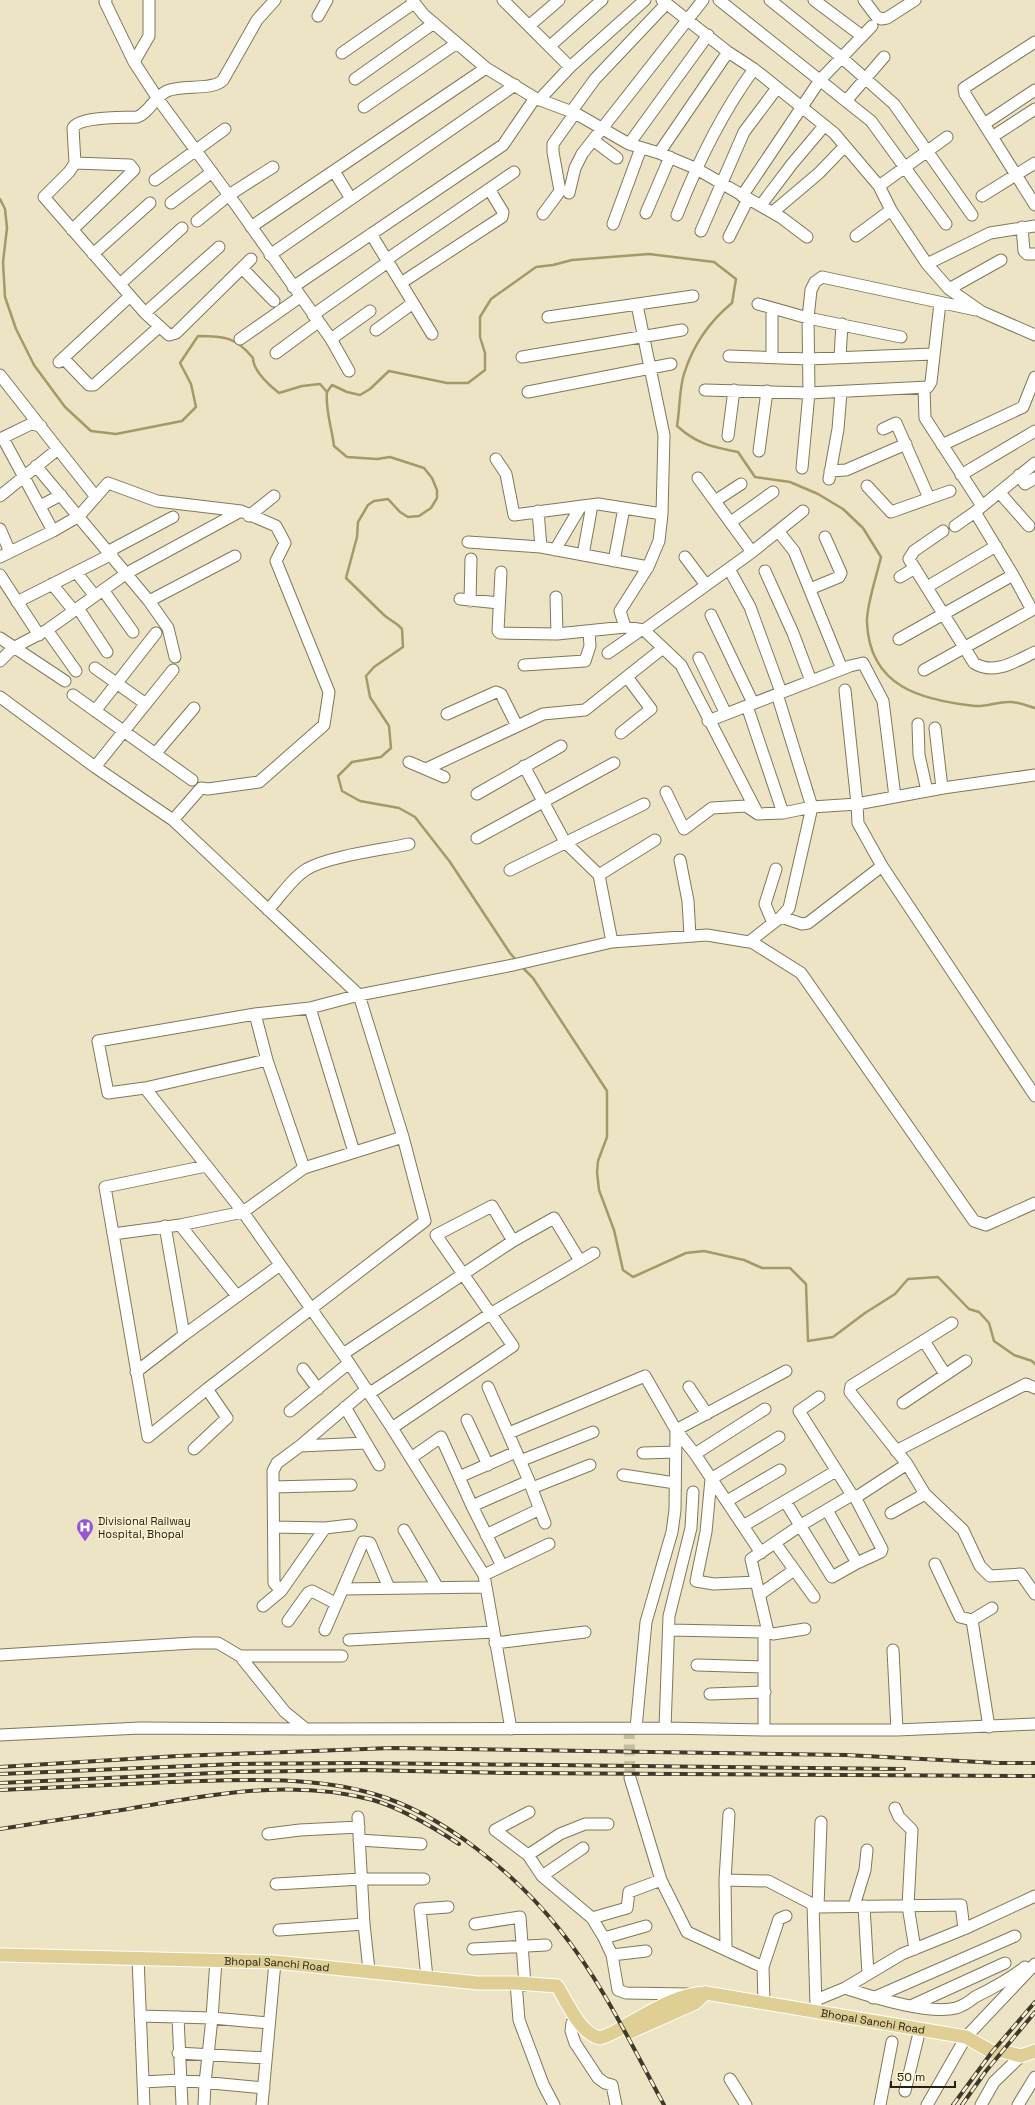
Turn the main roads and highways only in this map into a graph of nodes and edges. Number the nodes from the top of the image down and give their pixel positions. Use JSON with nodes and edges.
{"nodes":[{"id":1,"x":0,"y":1954,"type":"edge"},
{"id":2,"x":554,"y":1986,"type":"junction"},
{"id":3,"x":693,"y":1998,"type":"junction"},
{"id":4,"x":1035,"y":2051,"type":"edge"}],
"edges":[{"from":1,"to":2,"type":"main road","name":"Bhopal Sanchi Road"},
{"from":2,"to":3,"type":"main road"},
{"from":2,"to":3,"type":"main road","name":"Bhopal Sanchi Road"},
{"from":3,"to":4,"type":"main road","name":"Bhopal Sanchi Road"}]}
